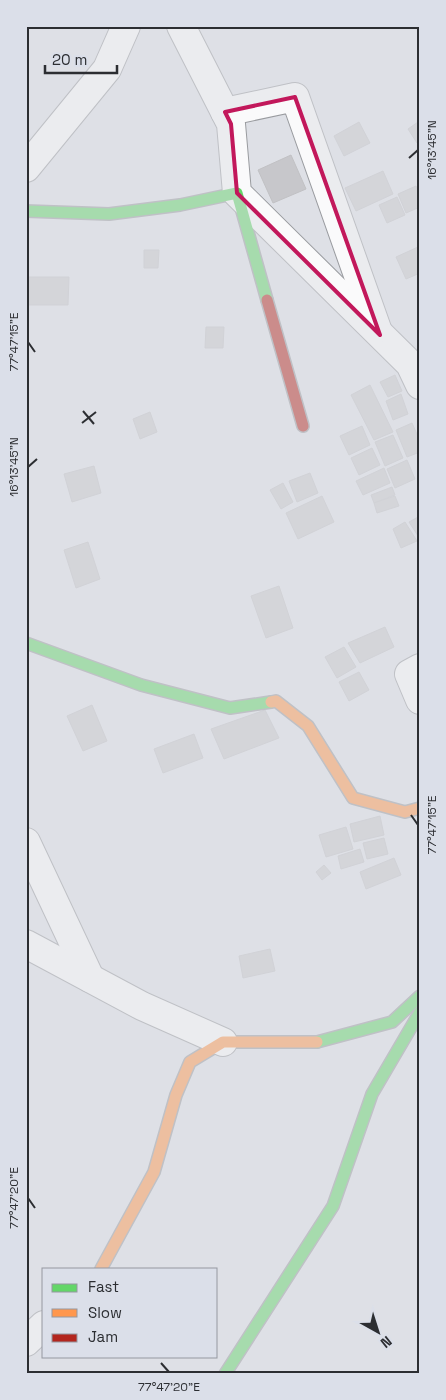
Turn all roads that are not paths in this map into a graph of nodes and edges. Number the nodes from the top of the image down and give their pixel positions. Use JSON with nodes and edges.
{"nodes":[{"id":1,"x":126,"y":26,"type":"edge"},
{"id":2,"x":181,"y":26,"type":"edge"},
{"id":3,"x":225,"y":112,"type":"junction"},
{"id":4,"x":26,"y":168,"type":"edge"},
{"id":5,"x":236,"y":193,"type":"junction"},
{"id":6,"x":26,"y":211,"type":"edge"},
{"id":7,"x":380,"y":335,"type":"junction"},
{"id":8,"x":420,"y":385,"type":"edge"},
{"id":9,"x":304,"y":426,"type":"dead end"},
{"id":10,"x":26,"y":643,"type":"edge"},
{"id":11,"x":420,"y":668,"type":"edge"},
{"id":12,"x":420,"y":700,"type":"edge"},
{"id":13,"x":420,"y":808,"type":"edge"},
{"id":14,"x":26,"y":842,"type":"edge"},
{"id":15,"x":26,"y":944,"type":"edge"},
{"id":16,"x":90,"y":978,"type":"junction"},
{"id":17,"x":420,"y":996,"type":"edge"},
{"id":18,"x":420,"y":1012,"type":"edge"},
{"id":19,"x":223,"y":1042,"type":"junction"},
{"id":20,"x":102,"y":1268,"type":"edge"},
{"id":21,"x":42,"y":1327,"type":"edge"},
{"id":22,"x":26,"y":1342,"type":"edge"},
{"id":23,"x":225,"y":1374,"type":"edge"}],
"edges":[{"from":1,"to":4,"type":"street"},
{"from":2,"to":3,"type":"street"},
{"from":3,"to":5,"type":"street"},
{"from":3,"to":7,"type":"street"},
{"from":5,"to":6,"type":"street"},
{"from":5,"to":7,"type":"street"},
{"from":5,"to":9,"type":"street"},
{"from":7,"to":8,"type":"street"},
{"from":10,"to":13,"type":"street"},
{"from":11,"to":12,"type":"street"},
{"from":14,"to":16,"type":"street"},
{"from":15,"to":16,"type":"street"},
{"from":16,"to":19,"type":"street"},
{"from":17,"to":19,"type":"street"},
{"from":18,"to":23,"type":"street"},
{"from":19,"to":20,"type":"street"},
{"from":21,"to":22,"type":"street"}]}
